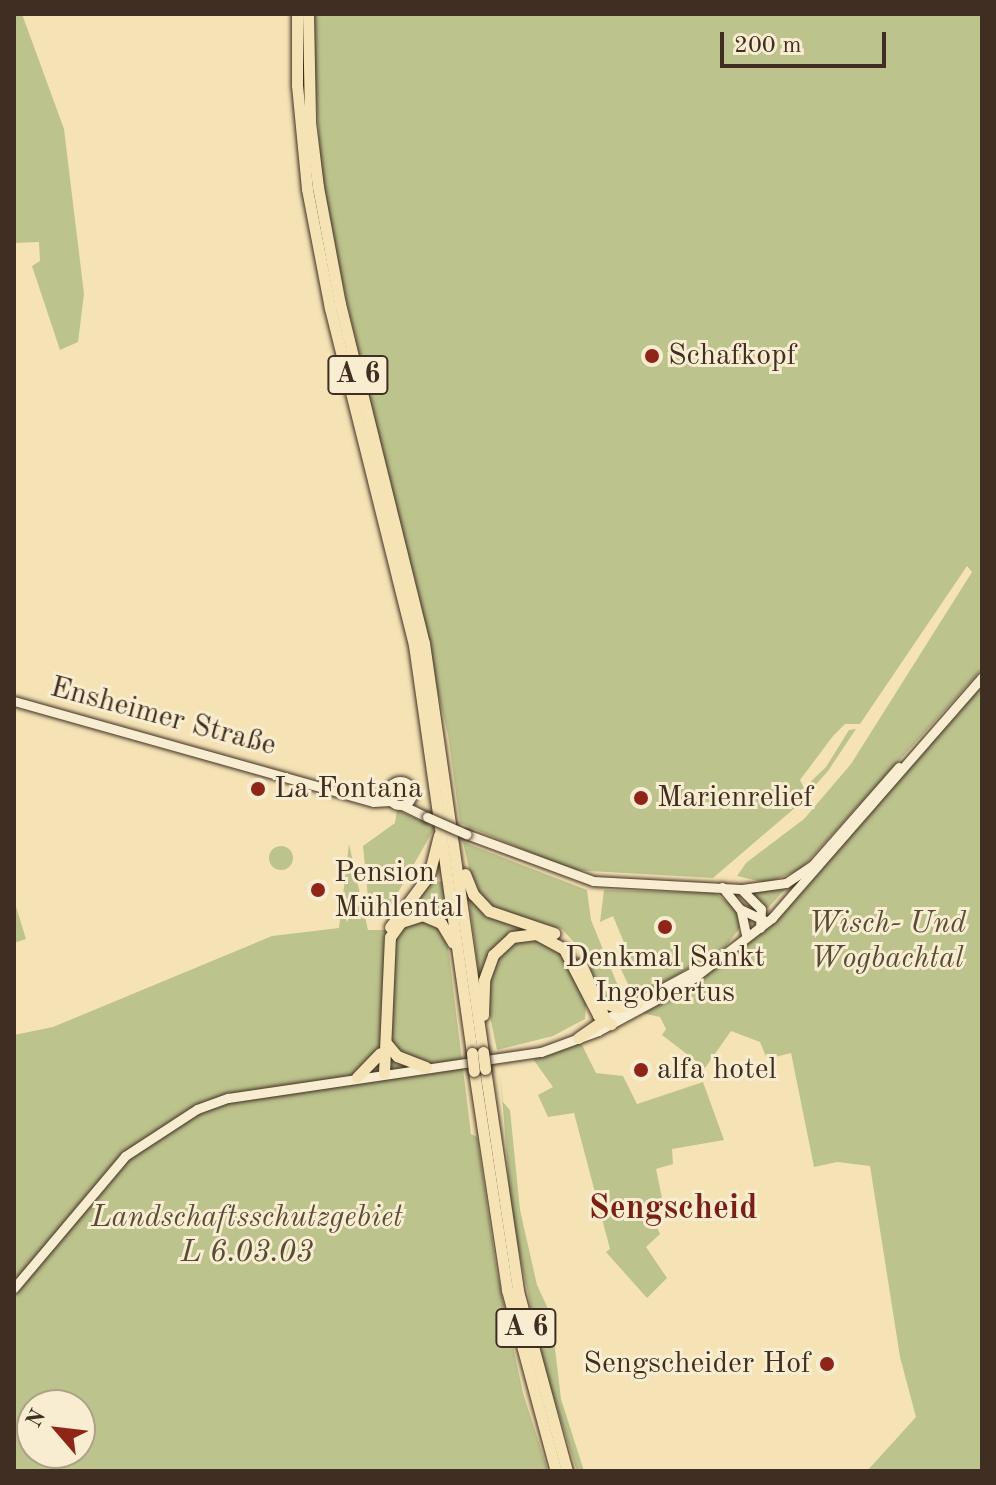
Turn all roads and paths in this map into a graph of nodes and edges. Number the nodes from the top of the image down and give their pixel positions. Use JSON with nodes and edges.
{"nodes":[{"id":1,"x":297,"y":14,"type":"edge"},
{"id":2,"x":308,"y":14,"type":"edge"},
{"id":3,"x":982,"y":677,"type":"edge"},
{"id":4,"x":14,"y":701,"type":"edge"},
{"id":5,"x":959,"y":704,"type":"junction"},
{"id":6,"x":389,"y":797,"type":"junction"},
{"id":7,"x":438,"y":800,"type":"junction"},
{"id":8,"x":405,"y":804,"type":"junction"},
{"id":9,"x":456,"y":843,"type":"junction"},
{"id":10,"x":816,"y":863,"type":"junction"},
{"id":11,"x":722,"y":887,"type":"junction"},
{"id":12,"x":741,"y":889,"type":"junction"},
{"id":13,"x":740,"y":909,"type":"junction"},
{"id":14,"x":765,"y":922,"type":"junction"},
{"id":15,"x":746,"y":934,"type":"junction"},
{"id":16,"x":596,"y":1003,"type":"junction"},
{"id":17,"x":638,"y":1003,"type":"junction"},
{"id":18,"x":466,"y":1012,"type":"junction"},
{"id":19,"x":608,"y":1022,"type":"junction"},
{"id":20,"x":580,"y":1034,"type":"junction"},
{"id":21,"x":383,"y":1048,"type":"junction"},
{"id":22,"x":477,"y":1052,"type":"junction"},
{"id":23,"x":426,"y":1067,"type":"junction"},
{"id":24,"x":479,"y":1070,"type":"junction"},
{"id":25,"x":384,"y":1073,"type":"junction"},
{"id":26,"x":357,"y":1077,"type":"junction"},
{"id":27,"x":14,"y":1288,"type":"edge"},
{"id":28,"x":556,"y":1471,"type":"edge"},
{"id":29,"x":567,"y":1471,"type":"edge"}],
"edges":[{"from":1,"to":7,"type":"highway","number":"A 6"},
{"from":2,"to":9,"type":"highway","number":"A 6"},
{"from":3,"to":5,"type":"main road"},
{"from":4,"to":6,"type":"main road","name":"Ensheimer Straße"},
{"from":5,"to":10,"type":"main road"},
{"from":5,"to":14,"type":"main road"},
{"from":6,"to":8,"type":"main road"},
{"from":6,"to":8,"type":"main road"},
{"from":7,"to":18,"type":"highway","number":"A 6"},
{"from":7,"to":21,"type":"highway"},
{"from":8,"to":11,"type":"main road","bridge":true},
{"from":9,"to":16,"type":"highway"},
{"from":9,"to":22,"type":"highway","number":"A 6"},
{"from":10,"to":12,"type":"main road"},
{"from":10,"to":14,"type":"main road"},
{"from":11,"to":12,"type":"main road"},
{"from":11,"to":13,"type":"main road"},
{"from":12,"to":14,"type":"main road"},
{"from":13,"to":14,"type":"main road"},
{"from":13,"to":15,"type":"main road"},
{"from":14,"to":15,"type":"main road"},
{"from":14,"to":19,"type":"main road"},
{"from":15,"to":17,"type":"main road"},
{"from":16,"to":17,"type":"highway"},
{"from":16,"to":19,"type":"highway"},
{"from":16,"to":20,"type":"highway"},
{"from":16,"to":22,"type":"highway"},
{"from":17,"to":19,"type":"main road"},
{"from":18,"to":21,"type":"highway"},
{"from":18,"to":22,"type":"highway","number":"A 6"},
{"from":19,"to":20,"type":"highway"},
{"from":20,"to":23,"type":"main road"},
{"from":21,"to":23,"type":"highway"},
{"from":21,"to":25,"type":"highway"},
{"from":21,"to":26,"type":"highway"},
{"from":22,"to":24,"type":"highway","number":"A 6","bridge":true},
{"from":23,"to":25,"type":"main road"},
{"from":24,"to":28,"type":"highway","number":"A 6"},
{"from":24,"to":29,"type":"highway","number":"A 6"},
{"from":25,"to":26,"type":"main road"},
{"from":26,"to":27,"type":"main road"}]}
